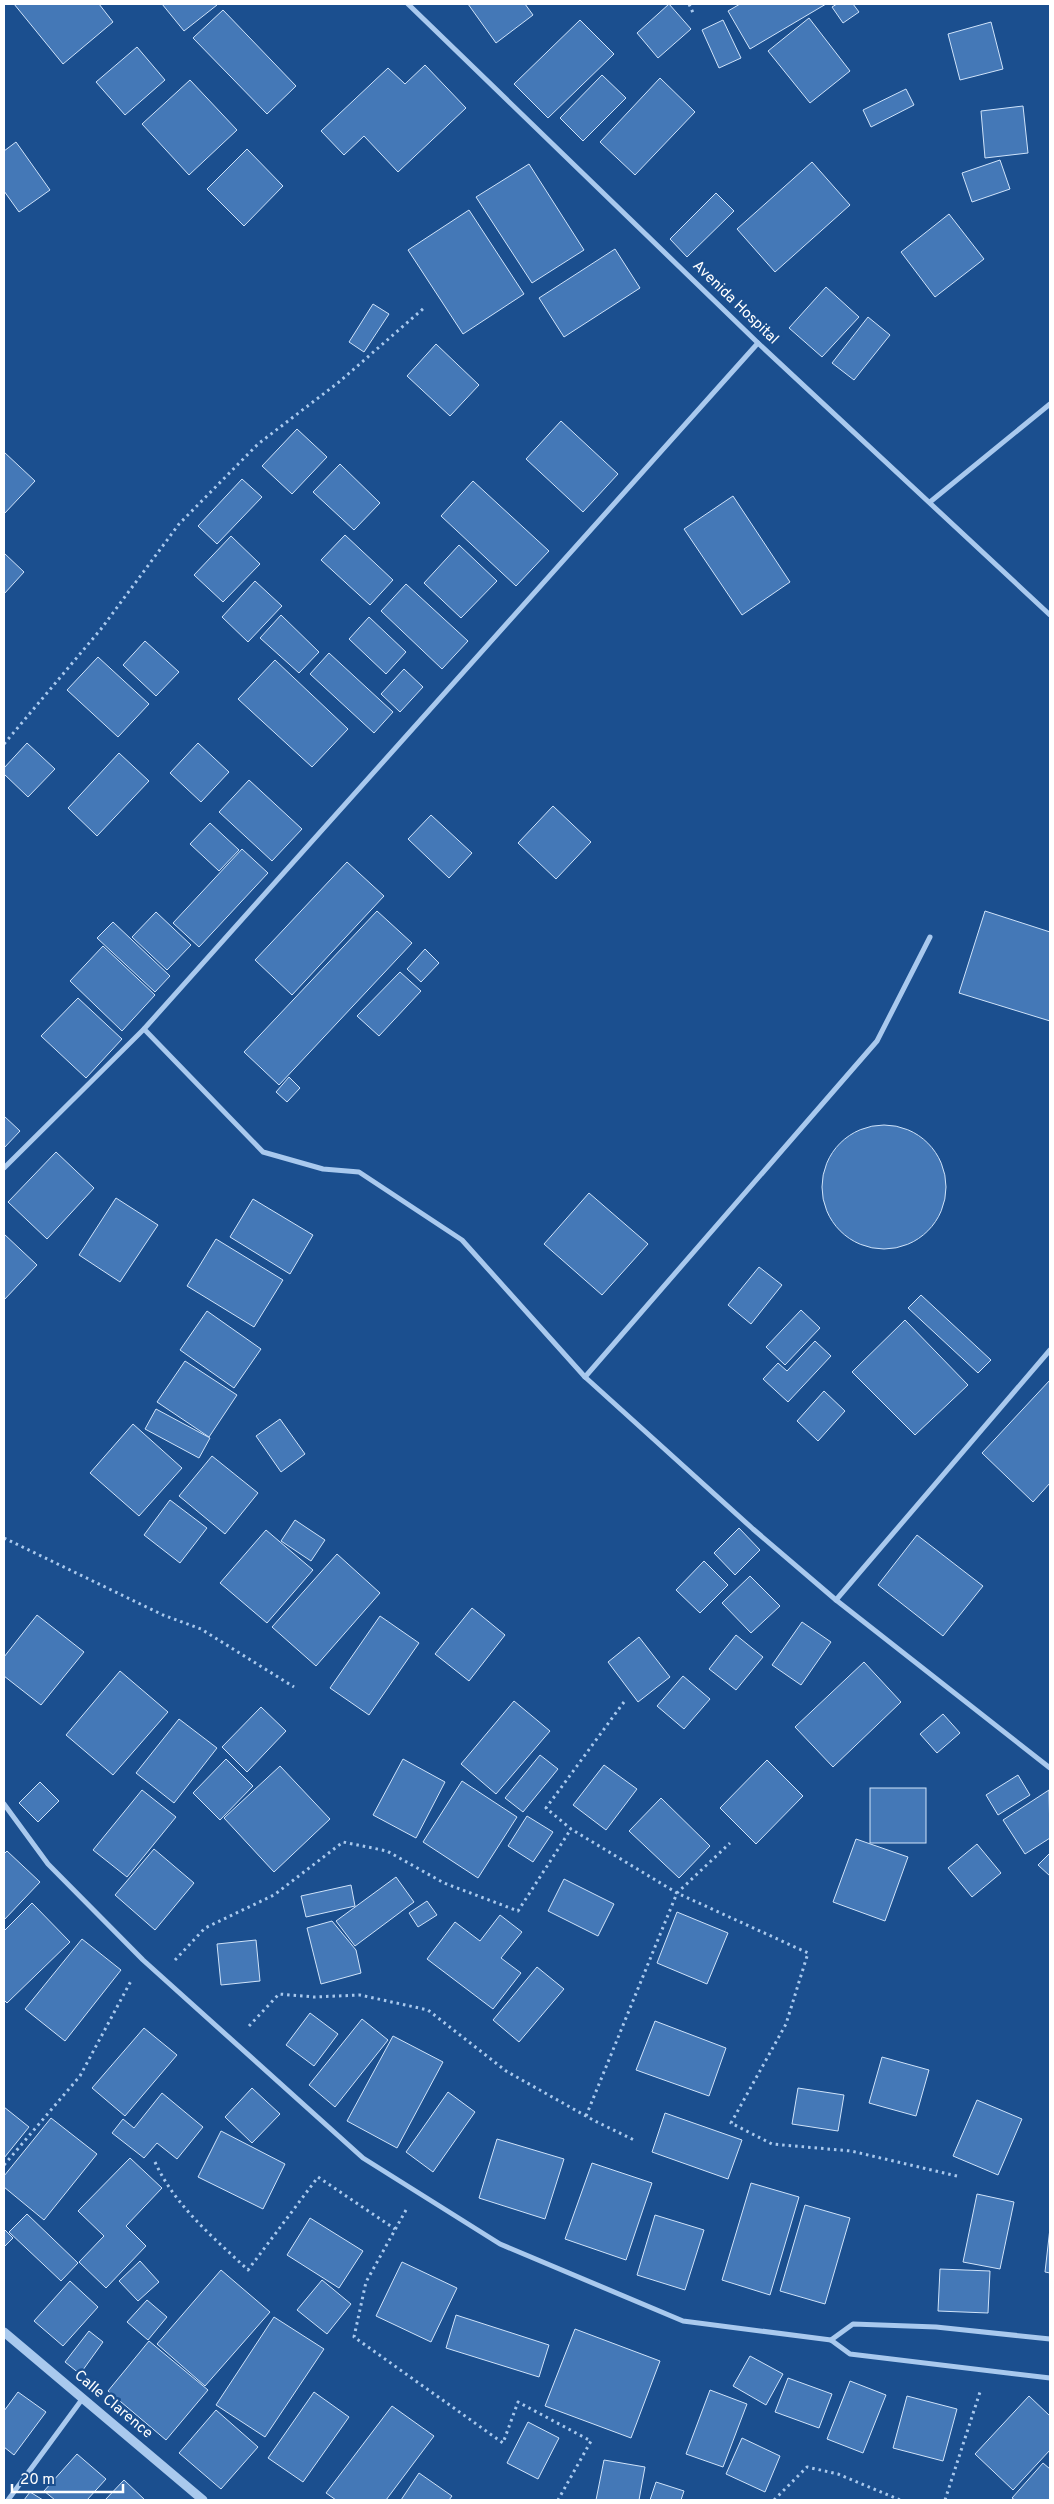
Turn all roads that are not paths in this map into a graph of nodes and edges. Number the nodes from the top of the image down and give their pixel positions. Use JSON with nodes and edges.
{"nodes":[{"id":1,"x":408,"y":4,"type":"edge"},
{"id":2,"x":758,"y":343,"type":"junction"},
{"id":3,"x":1050,"y":404,"type":"edge"},
{"id":4,"x":930,"y":502,"type":"junction"},
{"id":5,"x":1050,"y":615,"type":"edge"},
{"id":6,"x":930,"y":937,"type":"dead end"},
{"id":7,"x":144,"y":1029,"type":"junction"},
{"id":8,"x":4,"y":1168,"type":"edge"},
{"id":9,"x":1050,"y":1350,"type":"edge"},
{"id":10,"x":585,"y":1377,"type":"junction"},
{"id":11,"x":836,"y":1600,"type":"junction"},
{"id":12,"x":1050,"y":1768,"type":"edge"},
{"id":13,"x":4,"y":1804,"type":"edge"},
{"id":14,"x":4,"y":2332,"type":"edge"},
{"id":15,"x":1050,"y":2339,"type":"edge"},
{"id":16,"x":831,"y":2340,"type":"junction"},
{"id":17,"x":1050,"y":2378,"type":"edge"},
{"id":18,"x":83,"y":2398,"type":"junction"},
{"id":19,"x":8,"y":2500,"type":"edge"},
{"id":20,"x":203,"y":2500,"type":"edge"}],
"edges":[{"from":1,"to":2,"type":"street","name":"Avenida Hospital"},
{"from":2,"to":4,"type":"street","name":"Avenida Hospital"},
{"from":2,"to":7,"type":"street"},
{"from":3,"to":4,"type":"street"},
{"from":4,"to":5,"type":"street","name":"Avenida Hospital"},
{"from":6,"to":10,"type":"street"},
{"from":7,"to":8,"type":"street"},
{"from":7,"to":10,"type":"street"},
{"from":9,"to":11,"type":"street"},
{"from":10,"to":11,"type":"street"},
{"from":11,"to":12,"type":"street"},
{"from":13,"to":16,"type":"street"},
{"from":14,"to":18,"type":"street","name":"Calle Clarence"},
{"from":15,"to":16,"type":"street"},
{"from":16,"to":17,"type":"street"},
{"from":18,"to":19,"type":"street"},
{"from":18,"to":20,"type":"street","name":"Calle Clarence"}]}
